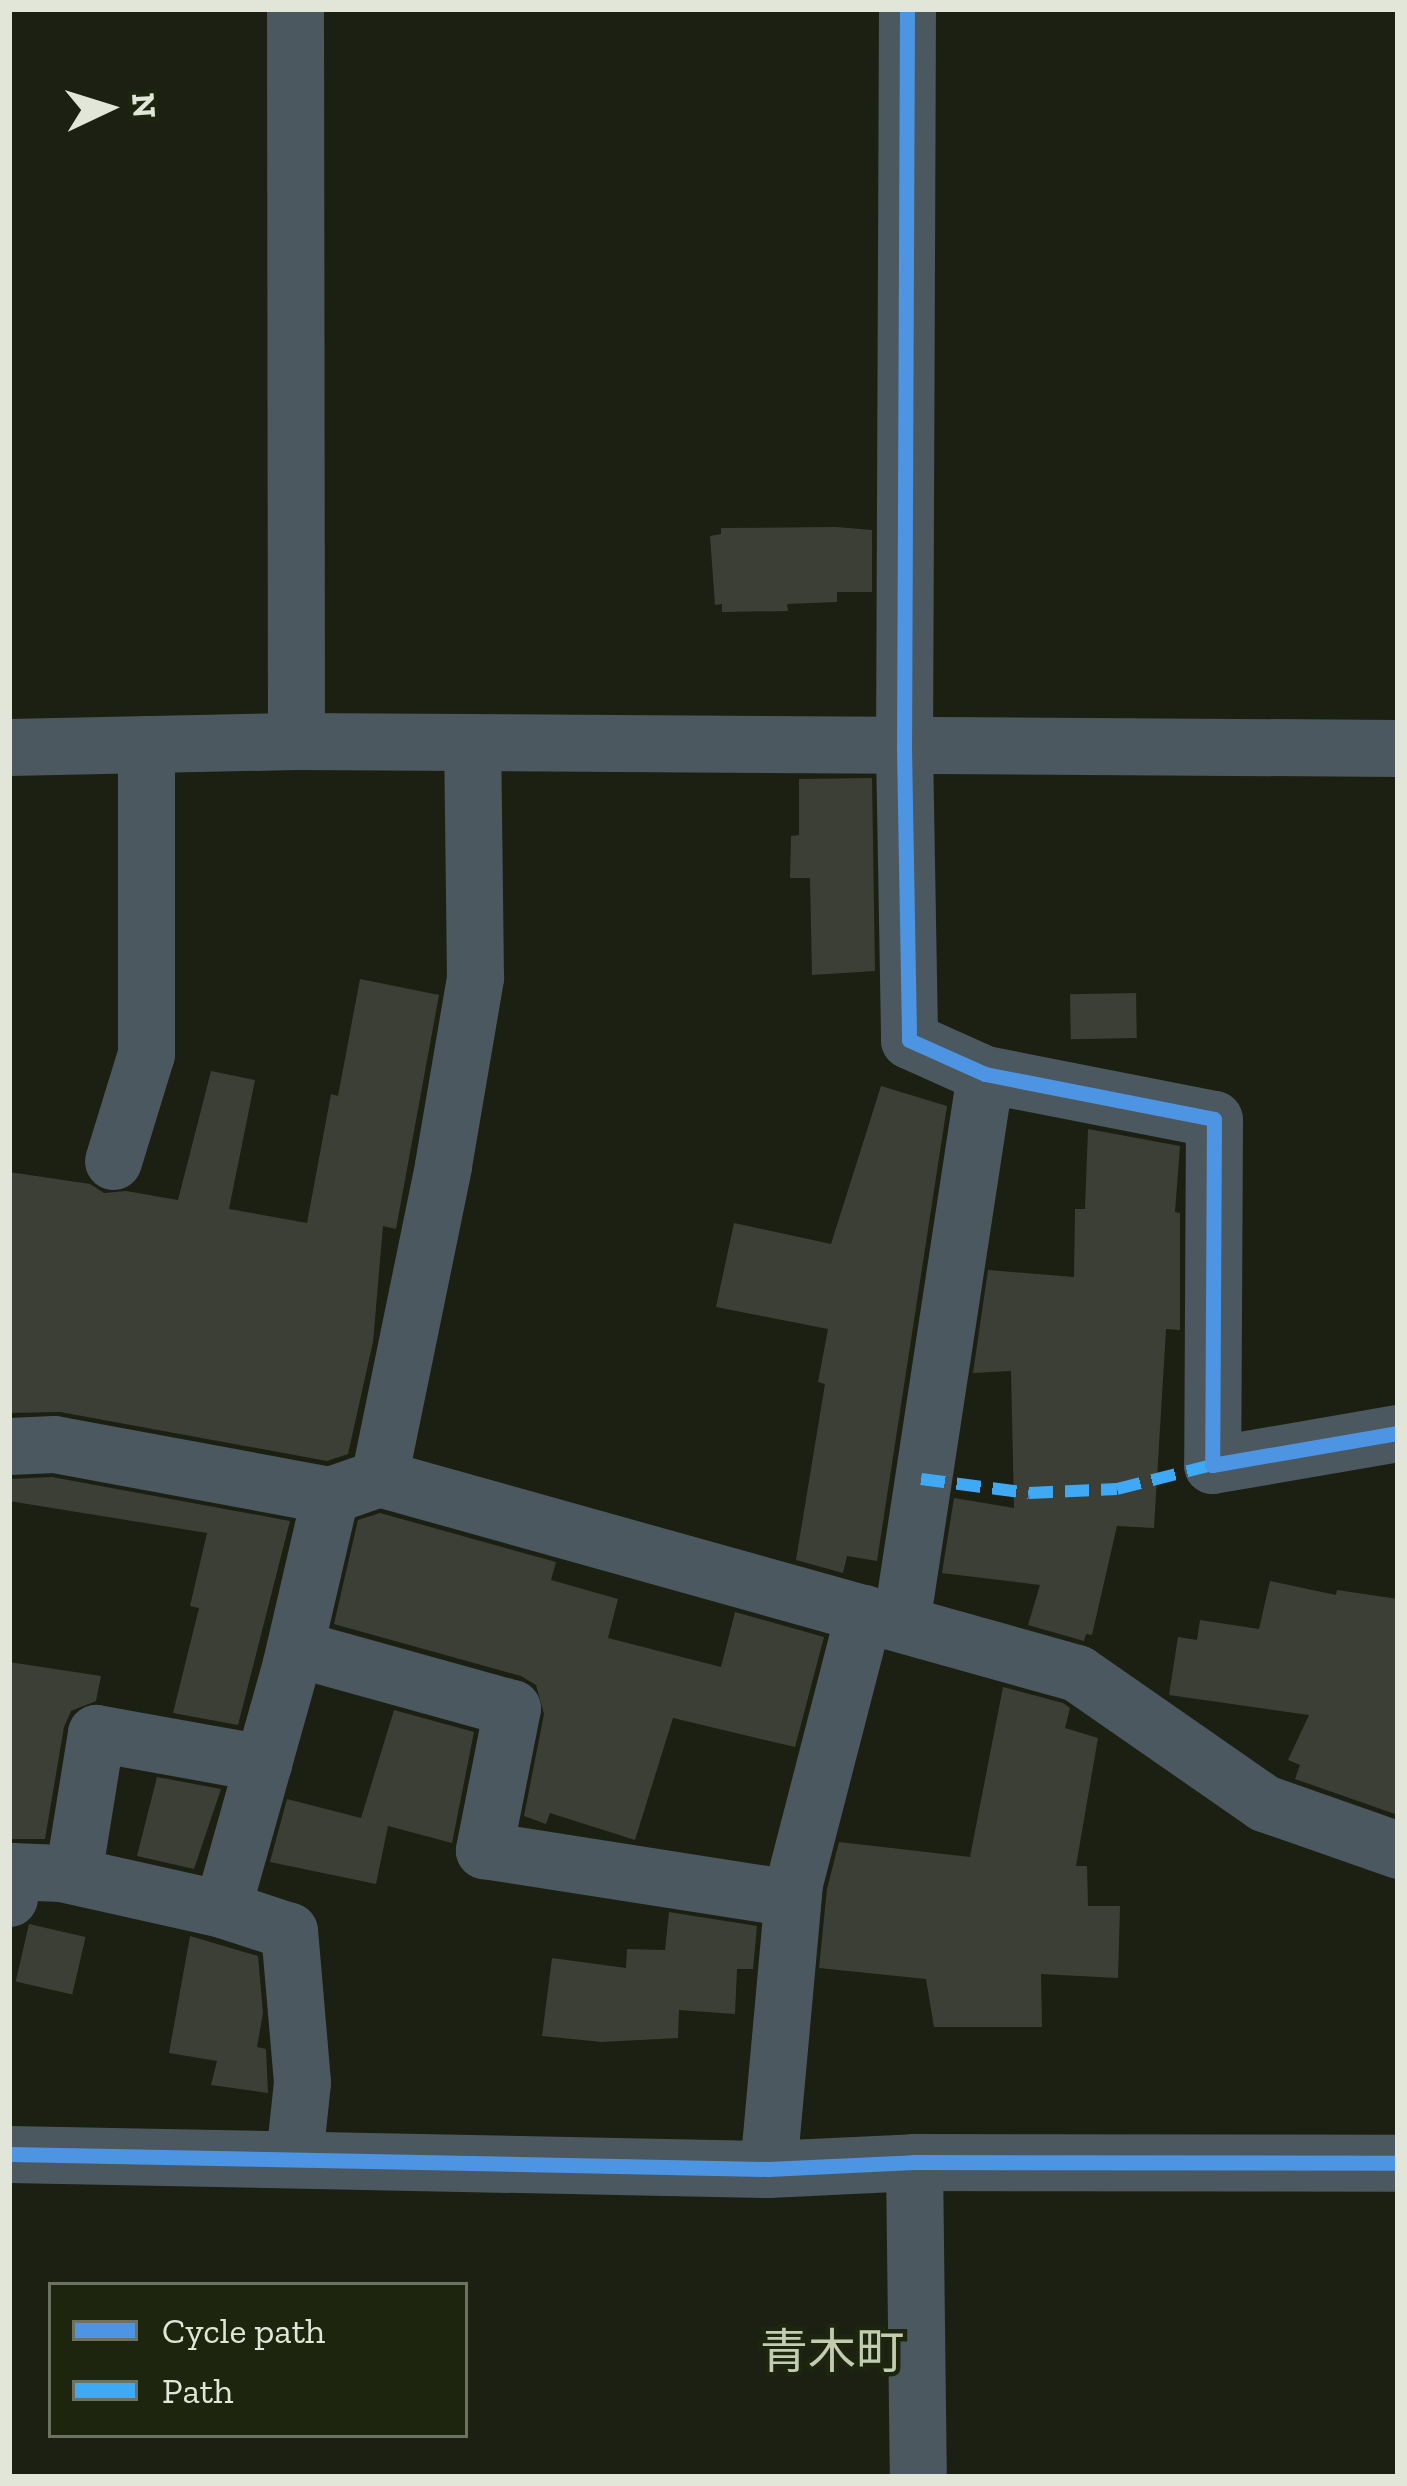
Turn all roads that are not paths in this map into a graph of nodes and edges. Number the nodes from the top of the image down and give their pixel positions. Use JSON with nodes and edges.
{"nodes":[{"id":1,"x":295,"y":9,"type":"edge"},
{"id":2,"x":907,"y":9,"type":"edge"},
{"id":3,"x":296,"y":741,"type":"junction"},
{"id":4,"x":472,"y":743,"type":"junction"},
{"id":5,"x":146,"y":744,"type":"junction"},
{"id":6,"x":9,"y":746,"type":"edge"},
{"id":7,"x":904,"y":748,"type":"junction"},
{"id":8,"x":1398,"y":748,"type":"edge"},
{"id":9,"x":985,"y":1074,"type":"junction"},
{"id":10,"x":113,"y":1161,"type":"dead end"},
{"id":11,"x":1398,"y":1433,"type":"edge"},
{"id":12,"x":9,"y":1446,"type":"edge"},
{"id":13,"x":354,"y":1486,"type":"junction"},
{"id":14,"x":882,"y":1618,"type":"junction"},
{"id":15,"x":295,"y":1648,"type":"junction"},
{"id":16,"x":263,"y":1763,"type":"junction"},
{"id":17,"x":1398,"y":1850,"type":"edge"},
{"id":18,"x":73,"y":1875,"type":"junction"},
{"id":19,"x":9,"y":1898,"type":"edge"},
{"id":20,"x":792,"y":1898,"type":"junction"},
{"id":21,"x":222,"y":1909,"type":"junction"},
{"id":22,"x":9,"y":2154,"type":"edge"},
{"id":23,"x":294,"y":2158,"type":"junction"},
{"id":24,"x":914,"y":2162,"type":"junction"},
{"id":25,"x":1398,"y":2163,"type":"edge"},
{"id":26,"x":768,"y":2169,"type":"junction"},
{"id":27,"x":918,"y":2477,"type":"edge"}],
"edges":[{"from":1,"to":3,"type":"street"},
{"from":2,"to":7,"type":"street"},
{"from":3,"to":4,"type":"street"},
{"from":3,"to":5,"type":"street"},
{"from":4,"to":7,"type":"street"},
{"from":4,"to":13,"type":"street"},
{"from":5,"to":6,"type":"street"},
{"from":5,"to":10,"type":"street"},
{"from":7,"to":8,"type":"street"},
{"from":7,"to":9,"type":"street"},
{"from":9,"to":11,"type":"street"},
{"from":9,"to":14,"type":"street"},
{"from":12,"to":13,"type":"street"},
{"from":13,"to":14,"type":"street"},
{"from":13,"to":15,"type":"street"},
{"from":14,"to":17,"type":"street"},
{"from":14,"to":20,"type":"street"},
{"from":15,"to":16,"type":"street"},
{"from":15,"to":20,"type":"street"},
{"from":16,"to":18,"type":"street"},
{"from":16,"to":21,"type":"street"},
{"from":18,"to":19,"type":"street"},
{"from":18,"to":21,"type":"street"},
{"from":20,"to":26,"type":"street"},
{"from":21,"to":23,"type":"street"},
{"from":22,"to":23,"type":"street"},
{"from":23,"to":26,"type":"street"},
{"from":24,"to":25,"type":"street"},
{"from":24,"to":26,"type":"street"},
{"from":24,"to":27,"type":"street"}]}
